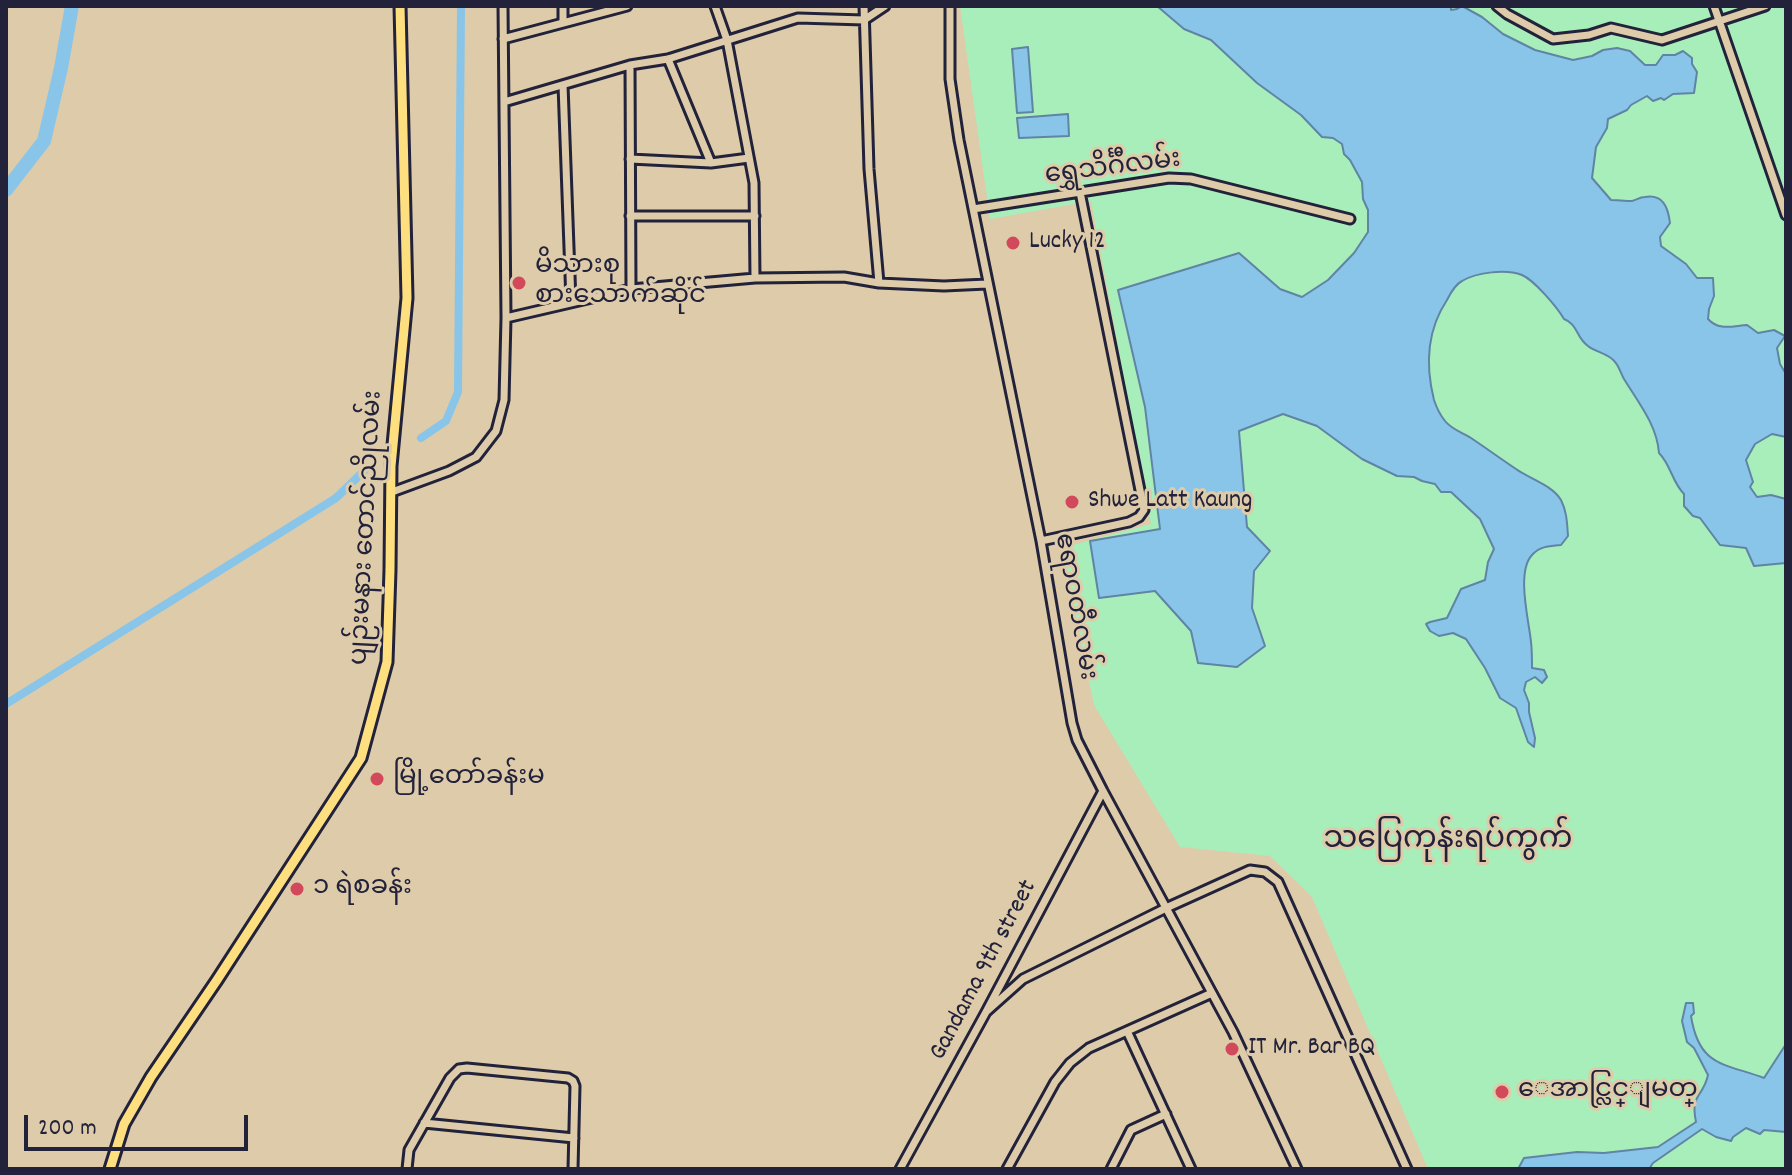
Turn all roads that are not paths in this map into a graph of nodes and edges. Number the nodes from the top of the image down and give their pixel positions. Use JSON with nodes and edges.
{"nodes":[{"id":1,"x":400,"y":6,"type":"edge"},
{"id":2,"x":503,"y":6,"type":"edge"},
{"id":3,"x":563,"y":6,"type":"edge"},
{"id":4,"x":627,"y":6,"type":"edge"},
{"id":5,"x":715,"y":6,"type":"edge"},
{"id":6,"x":798,"y":6,"type":"edge"},
{"id":7,"x":864,"y":6,"type":"edge"},
{"id":8,"x":885,"y":6,"type":"edge"},
{"id":9,"x":950,"y":6,"type":"edge"},
{"id":10,"x":1497,"y":6,"type":"edge"},
{"id":11,"x":1714,"y":6,"type":"edge"},
{"id":12,"x":1765,"y":6,"type":"edge"},
{"id":13,"x":798,"y":18,"type":"junction"},
{"id":14,"x":864,"y":20,"type":"junction"},
{"id":15,"x":1719,"y":21,"type":"junction"},
{"id":16,"x":563,"y":23,"type":"junction"},
{"id":17,"x":503,"y":39,"type":"junction"},
{"id":18,"x":727,"y":40,"type":"junction"},
{"id":19,"x":668,"y":59,"type":"junction"},
{"id":20,"x":630,"y":65,"type":"junction"},
{"id":21,"x":563,"y":85,"type":"junction"},
{"id":22,"x":504,"y":102,"type":"junction"},
{"id":23,"x":749,"y":158,"type":"junction"},
{"id":24,"x":630,"y":159,"type":"junction"},
{"id":25,"x":711,"y":163,"type":"junction"},
{"id":26,"x":1080,"y":192,"type":"junction"},
{"id":27,"x":973,"y":209,"type":"junction"},
{"id":28,"x":1786,"y":215,"type":"edge"},
{"id":29,"x":630,"y":216,"type":"junction"},
{"id":30,"x":755,"y":216,"type":"junction"},
{"id":31,"x":1350,"y":219,"type":"dead end"},
{"id":32,"x":755,"y":278,"type":"junction"},
{"id":33,"x":879,"y":283,"type":"junction"},
{"id":34,"x":987,"y":284,"type":"junction"},
{"id":35,"x":631,"y":289,"type":"junction"},
{"id":36,"x":571,"y":302,"type":"junction"},
{"id":37,"x":506,"y":318,"type":"junction"},
{"id":38,"x":392,"y":492,"type":"junction"},
{"id":39,"x":1041,"y":541,"type":"junction"},
{"id":40,"x":1103,"y":791,"type":"junction"},
{"id":41,"x":1166,"y":908,"type":"junction"},
{"id":42,"x":1212,"y":993,"type":"junction"},
{"id":43,"x":986,"y":1012,"type":"junction"},
{"id":44,"x":1127,"y":1031,"type":"junction"},
{"id":45,"x":1166,"y":1114,"type":"junction"},
{"id":46,"x":424,"y":1123,"type":"junction"},
{"id":47,"x":574,"y":1138,"type":"junction"},
{"id":48,"x":110,"y":1169,"type":"edge"},
{"id":49,"x":407,"y":1169,"type":"edge"},
{"id":50,"x":573,"y":1169,"type":"edge"},
{"id":51,"x":900,"y":1169,"type":"edge"},
{"id":52,"x":1007,"y":1169,"type":"edge"},
{"id":53,"x":1111,"y":1169,"type":"edge"},
{"id":54,"x":1191,"y":1169,"type":"edge"},
{"id":55,"x":1297,"y":1169,"type":"edge"},
{"id":56,"x":1407,"y":1169,"type":"edge"}],
"edges":[{"from":1,"to":38,"type":"main road","name":"ပျဉ်းမနား တောင်ညိုလမ်း"},
{"from":2,"to":17,"type":"street"},
{"from":3,"to":16,"type":"street"},
{"from":4,"to":16,"type":"street"},
{"from":5,"to":18,"type":"street"},
{"from":6,"to":13,"type":"street"},
{"from":7,"to":14,"type":"street"},
{"from":8,"to":14,"type":"street"},
{"from":9,"to":27,"type":"street","name":"ဧရာဝတီလမ်း"},
{"from":10,"to":15,"type":"street"},
{"from":11,"to":15,"type":"street"},
{"from":12,"to":15,"type":"street"},
{"from":13,"to":14,"type":"street"},
{"from":13,"to":18,"type":"street"},
{"from":14,"to":33,"type":"street"},
{"from":15,"to":28,"type":"street"},
{"from":16,"to":17,"type":"street"},
{"from":17,"to":22,"type":"street"},
{"from":18,"to":19,"type":"street"},
{"from":18,"to":23,"type":"street"},
{"from":19,"to":20,"type":"street"},
{"from":19,"to":25,"type":"street"},
{"from":20,"to":21,"type":"street"},
{"from":20,"to":24,"type":"street"},
{"from":21,"to":22,"type":"street"},
{"from":21,"to":36,"type":"street"},
{"from":22,"to":37,"type":"street"},
{"from":23,"to":25,"type":"street"},
{"from":23,"to":30,"type":"street"},
{"from":24,"to":25,"type":"street"},
{"from":24,"to":29,"type":"street"},
{"from":26,"to":27,"type":"street","name":"ရွှေသိင်္ဂီလမ်း"},
{"from":26,"to":31,"type":"street","name":"ရွှေသိင်္ဂီလမ်း"},
{"from":26,"to":39,"type":"street"},
{"from":27,"to":34,"type":"street","name":"ဧရာဝတီလမ်း"},
{"from":29,"to":30,"type":"street"},
{"from":29,"to":35,"type":"street"},
{"from":30,"to":32,"type":"street"},
{"from":32,"to":33,"type":"street"},
{"from":32,"to":35,"type":"street"},
{"from":33,"to":34,"type":"street"},
{"from":34,"to":39,"type":"street","name":"ဧရာဝတီလမ်း"},
{"from":35,"to":36,"type":"street"},
{"from":36,"to":37,"type":"street"},
{"from":37,"to":38,"type":"street"},
{"from":38,"to":48,"type":"main road","name":"ပျဉ်းမနား တောင်ညိုလမ်း"},
{"from":39,"to":40,"type":"street","name":"ဧရာဝတီလမ်း"},
{"from":40,"to":41,"type":"street","name":"ဧရာဝတီလမ်း"},
{"from":40,"to":43,"type":"street","name":"Gandama 9th street"},
{"from":41,"to":42,"type":"street","name":"ဧရာဝတီလမ်း"},
{"from":41,"to":43,"type":"street"},
{"from":41,"to":56,"type":"street"},
{"from":42,"to":44,"type":"street"},
{"from":42,"to":55,"type":"street","name":"ဧရာဝတီလမ်း"},
{"from":43,"to":51,"type":"street","name":"Gandama 9th street"},
{"from":44,"to":45,"type":"street"},
{"from":44,"to":52,"type":"street"},
{"from":45,"to":53,"type":"street"},
{"from":45,"to":54,"type":"street"},
{"from":46,"to":47,"type":"street"},
{"from":46,"to":47,"type":"street"},
{"from":46,"to":49,"type":"street"},
{"from":47,"to":50,"type":"street"}]}
